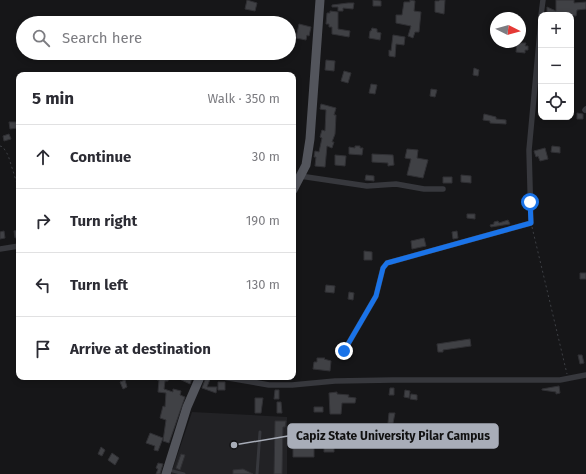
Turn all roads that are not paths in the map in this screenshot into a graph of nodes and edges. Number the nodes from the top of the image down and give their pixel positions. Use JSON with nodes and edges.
{"nodes":[{"id":1,"x":320,"y":0,"type":"edge"},
{"id":2,"x":543,"y":0,"type":"edge"},
{"id":3,"x":542,"y":12,"type":"edge"},
{"id":4,"x":538,"y":48,"type":"edge"},
{"id":5,"x":300,"y":176,"type":"junction"},
{"id":6,"x":296,"y":184,"type":"edge"},
{"id":7,"x":443,"y":189,"type":"dead end"},
{"id":8,"x":16,"y":246,"type":"edge"},
{"id":9,"x":0,"y":249,"type":"edge"},
{"id":10,"x":344,"y":351,"type":"dead end"},
{"id":11,"x":586,"y":375,"type":"edge"},
{"id":12,"x":199,"y":380,"type":"edge"},
{"id":13,"x":240,"y":380,"type":"edge"},
{"id":14,"x":260,"y":432,"type":"dead end"},
{"id":15,"x":167,"y":472,"type":"edge"},
{"id":16,"x":184,"y":474,"type":"edge"},
{"id":17,"x":257,"y":474,"type":"edge"}],
"edges":[{"from":1,"to":5,"type":"main road"},
{"from":2,"to":3,"type":"street"},
{"from":4,"to":10,"type":"street"},
{"from":5,"to":6,"type":"main road"},
{"from":5,"to":7,"type":"street"},
{"from":8,"to":9,"type":"street"},
{"from":11,"to":13,"type":"street"},
{"from":12,"to":15,"type":"main road"},
{"from":14,"to":17,"type":"lane"},
{"from":15,"to":16,"type":"lane"}]}
